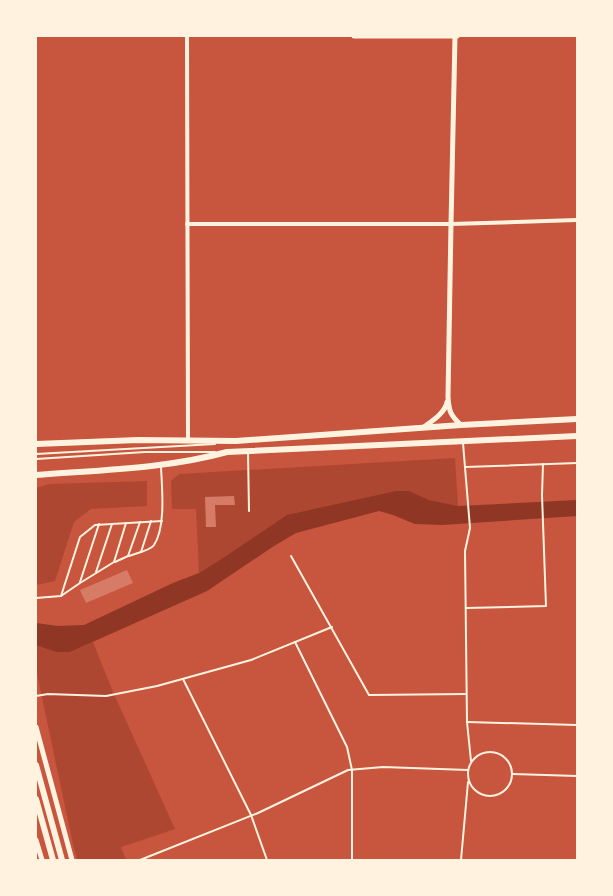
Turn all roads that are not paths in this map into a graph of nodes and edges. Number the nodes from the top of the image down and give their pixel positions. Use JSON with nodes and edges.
{"nodes":[{"id":1,"x":187,"y":36,"type":"edge"},
{"id":2,"x":354,"y":36,"type":"edge"},
{"id":3,"x":456,"y":36,"type":"edge"},
{"id":4,"x":577,"y":220,"type":"edge"},
{"id":5,"x":187,"y":224,"type":"junction"},
{"id":6,"x":450,"y":224,"type":"junction"},
{"id":7,"x":448,"y":397,"type":"junction"},
{"id":8,"x":577,"y":419,"type":"edge"},
{"id":9,"x":461,"y":424,"type":"junction"},
{"id":10,"x":424,"y":427,"type":"junction"},
{"id":11,"x":577,"y":436,"type":"edge"},
{"id":12,"x":188,"y":440,"type":"junction"},
{"id":13,"x":236,"y":441,"type":"junction"},
{"id":14,"x":463,"y":442,"type":"junction"},
{"id":15,"x":36,"y":444,"type":"edge"},
{"id":16,"x":248,"y":451,"type":"junction"},
{"id":17,"x":227,"y":452,"type":"junction"},
{"id":18,"x":36,"y":454,"type":"edge"},
{"id":19,"x":36,"y":459,"type":"edge"},
{"id":20,"x":577,"y":463,"type":"edge"},
{"id":21,"x":543,"y":464,"type":"junction"},
{"id":22,"x":161,"y":465,"type":"junction"},
{"id":23,"x":465,"y":467,"type":"junction"},
{"id":24,"x":36,"y":474,"type":"edge"},
{"id":25,"x":249,"y":511,"type":"dead end"},
{"id":26,"x":162,"y":521,"type":"junction"},
{"id":27,"x":140,"y":522,"type":"junction"},
{"id":28,"x":151,"y":522,"type":"junction"},
{"id":29,"x":126,"y":523,"type":"junction"},
{"id":30,"x":99,"y":524,"type":"junction"},
{"id":31,"x":112,"y":524,"type":"junction"},
{"id":32,"x":141,"y":552,"type":"junction"},
{"id":33,"x":128,"y":556,"type":"junction"},
{"id":34,"x":291,"y":556,"type":"dead end"},
{"id":35,"x":114,"y":562,"type":"junction"},
{"id":36,"x":96,"y":573,"type":"junction"},
{"id":37,"x":80,"y":582,"type":"junction"},
{"id":38,"x":61,"y":596,"type":"junction"},
{"id":39,"x":36,"y":598,"type":"edge"},
{"id":40,"x":466,"y":608,"type":"junction"},
{"id":41,"x":332,"y":627,"type":"junction"},
{"id":42,"x":295,"y":642,"type":"junction"},
{"id":43,"x":183,"y":679,"type":"junction"},
{"id":44,"x":467,"y":694,"type":"junction"},
{"id":45,"x":36,"y":696,"type":"edge"},
{"id":46,"x":467,"y":722,"type":"junction"},
{"id":47,"x":577,"y":725,"type":"edge"},
{"id":48,"x":36,"y":727,"type":"edge"},
{"id":49,"x":471,"y":761,"type":"junction"},
{"id":50,"x":36,"y":765,"type":"edge"},
{"id":51,"x":352,"y":770,"type":"junction"},
{"id":52,"x":468,"y":770,"type":"junction"},
{"id":53,"x":512,"y":774,"type":"junction"},
{"id":54,"x":577,"y":776,"type":"edge"},
{"id":55,"x":468,"y":781,"type":"junction"},
{"id":56,"x":36,"y":799,"type":"edge"},
{"id":57,"x":252,"y":815,"type":"junction"},
{"id":58,"x":36,"y":840,"type":"edge"},
{"id":59,"x":42,"y":860,"type":"edge"},
{"id":60,"x":53,"y":860,"type":"edge"},
{"id":61,"x":62,"y":860,"type":"edge"},
{"id":62,"x":72,"y":860,"type":"edge"},
{"id":63,"x":140,"y":860,"type":"edge"},
{"id":64,"x":267,"y":860,"type":"edge"},
{"id":65,"x":352,"y":860,"type":"edge"},
{"id":66,"x":461,"y":860,"type":"edge"}],
"edges":[{"from":1,"to":5,"type":"street"},
{"from":2,"to":3,"type":"street"},
{"from":3,"to":6,"type":"street"},
{"from":4,"to":6,"type":"street"},
{"from":5,"to":6,"type":"street"},
{"from":5,"to":12,"type":"street"},
{"from":6,"to":7,"type":"street"},
{"from":7,"to":9,"type":"street"},
{"from":7,"to":10,"type":"street"},
{"from":8,"to":9,"type":"main road"},
{"from":9,"to":10,"type":"main road"},
{"from":10,"to":13,"type":"main road"},
{"from":11,"to":14,"type":"main road"},
{"from":12,"to":13,"type":"main road"},
{"from":12,"to":15,"type":"main road"},
{"from":13,"to":18,"type":"lane"},
{"from":14,"to":16,"type":"main road"},
{"from":14,"to":23,"type":"lane"},
{"from":16,"to":17,"type":"main road"},
{"from":16,"to":25,"type":"lane"},
{"from":17,"to":19,"type":"lane"},
{"from":17,"to":22,"type":"main road"},
{"from":20,"to":21,"type":"lane"},
{"from":21,"to":23,"type":"lane"},
{"from":21,"to":40,"type":"lane"},
{"from":22,"to":24,"type":"main road"},
{"from":22,"to":26,"type":"lane"},
{"from":23,"to":40,"type":"lane"},
{"from":26,"to":28,"type":"lane"},
{"from":26,"to":32,"type":"lane"},
{"from":27,"to":28,"type":"lane"},
{"from":27,"to":29,"type":"lane"},
{"from":27,"to":33,"type":"lane"},
{"from":28,"to":32,"type":"lane"},
{"from":29,"to":31,"type":"lane"},
{"from":29,"to":35,"type":"lane"},
{"from":30,"to":31,"type":"lane"},
{"from":30,"to":37,"type":"lane"},
{"from":30,"to":38,"type":"lane"},
{"from":31,"to":36,"type":"lane"},
{"from":32,"to":33,"type":"lane"},
{"from":33,"to":35,"type":"lane"},
{"from":34,"to":41,"type":"lane"},
{"from":35,"to":36,"type":"lane"},
{"from":36,"to":37,"type":"lane"},
{"from":37,"to":38,"type":"lane"},
{"from":38,"to":39,"type":"lane"},
{"from":40,"to":44,"type":"lane"},
{"from":41,"to":42,"type":"lane"},
{"from":41,"to":44,"type":"lane"},
{"from":42,"to":43,"type":"lane"},
{"from":42,"to":51,"type":"lane"},
{"from":43,"to":45,"type":"lane"},
{"from":43,"to":57,"type":"lane"},
{"from":44,"to":46,"type":"lane"},
{"from":46,"to":47,"type":"lane"},
{"from":46,"to":49,"type":"lane"},
{"from":48,"to":62,"type":"street"},
{"from":49,"to":52,"type":"lane"},
{"from":49,"to":53,"type":"lane"},
{"from":50,"to":61,"type":"main road"},
{"from":51,"to":52,"type":"lane"},
{"from":51,"to":57,"type":"lane"},
{"from":51,"to":65,"type":"lane"},
{"from":52,"to":55,"type":"lane"},
{"from":53,"to":54,"type":"lane"},
{"from":53,"to":55,"type":"lane"},
{"from":55,"to":66,"type":"lane"},
{"from":56,"to":60,"type":"main road"},
{"from":57,"to":63,"type":"lane"},
{"from":57,"to":64,"type":"lane"},
{"from":58,"to":59,"type":"street"}]}
